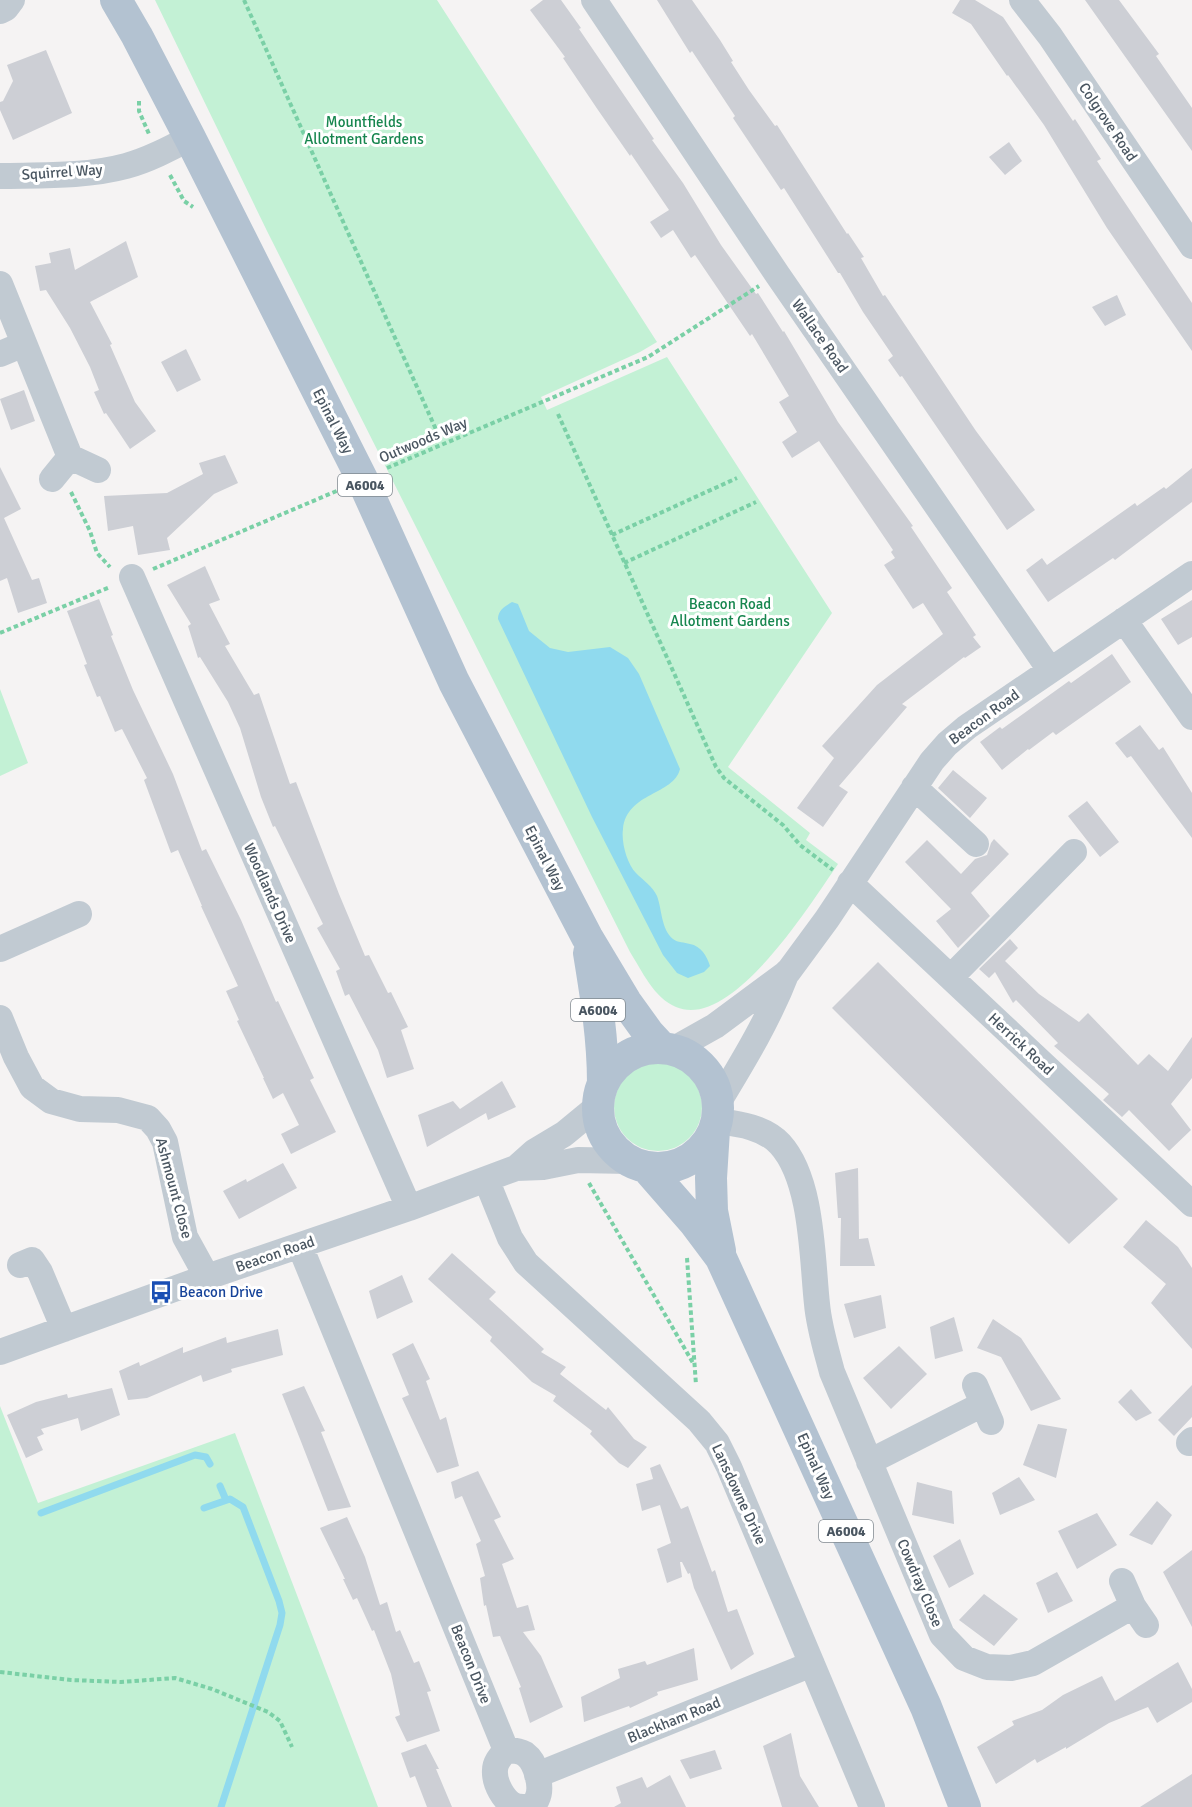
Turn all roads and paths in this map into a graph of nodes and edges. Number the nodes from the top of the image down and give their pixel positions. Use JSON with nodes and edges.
{"nodes":[{"id":1,"x":12,"y":0,"type":"edge"},
{"id":2,"x":116,"y":0,"type":"edge"},
{"id":3,"x":124,"y":0,"type":"edge"},
{"id":4,"x":244,"y":0,"type":"edge"},
{"id":5,"x":594,"y":0,"type":"edge"},
{"id":6,"x":1022,"y":0,"type":"edge"},
{"id":7,"x":0,"y":11,"type":"edge"},
{"id":8,"x":137,"y":36,"type":"junction"},
{"id":9,"x":190,"y":138,"type":"junction"},
{"id":10,"x":0,"y":176,"type":"edge"},
{"id":11,"x":1192,"y":246,"type":"edge"},
{"id":12,"x":777,"y":274,"type":"junction"},
{"id":13,"x":0,"y":284,"type":"edge"},
{"id":14,"x":24,"y":344,"type":"junction"},
{"id":15,"x":0,"y":354,"type":"edge"},
{"id":16,"x":558,"y":414,"type":"dead end"},
{"id":17,"x":438,"y":435,"type":"dead end"},
{"id":18,"x":60,"y":470,"type":"junction"},
{"id":19,"x":98,"y":470,"type":"dead end"},
{"id":20,"x":737,"y":478,"type":"dead end"},
{"id":21,"x":362,"y":479,"type":"junction"},
{"id":22,"x":756,"y":502,"type":"dead end"},
{"id":23,"x":612,"y":535,"type":"junction"},
{"id":24,"x":624,"y":563,"type":"junction"},
{"id":25,"x":1192,"y":574,"type":"edge"},
{"id":26,"x":132,"y":577,"type":"junction"},
{"id":27,"x":1124,"y":620,"type":"junction"},
{"id":28,"x":0,"y":633,"type":"edge"},
{"id":29,"x":1050,"y":670,"type":"junction"},
{"id":30,"x":1192,"y":717,"type":"edge"},
{"id":31,"x":914,"y":787,"type":"junction"},
{"id":32,"x":976,"y":844,"type":"dead end"},
{"id":33,"x":1074,"y":852,"type":"dead end"},
{"id":34,"x":850,"y":883,"type":"junction"},
{"id":35,"x":79,"y":914,"type":"dead end"},
{"id":36,"x":586,"y":938,"type":"junction"},
{"id":37,"x":0,"y":949,"type":"edge"},
{"id":38,"x":788,"y":972,"type":"junction"},
{"id":39,"x":951,"y":978,"type":"junction"},
{"id":40,"x":0,"y":1018,"type":"edge"},
{"id":41,"x":668,"y":1048,"type":"junction"},
{"id":42,"x":600,"y":1095,"type":"junction"},
{"id":43,"x":716,"y":1118,"type":"junction"},
{"id":44,"x":637,"y":1164,"type":"junction"},
{"id":45,"x":581,"y":1167,"type":"junction"},
{"id":46,"x":516,"y":1168,"type":"junction"},
{"id":47,"x":486,"y":1179,"type":"junction"},
{"id":48,"x":1192,"y":1204,"type":"edge"},
{"id":49,"x":409,"y":1208,"type":"junction"},
{"id":50,"x":300,"y":1246,"type":"junction"},
{"id":51,"x":687,"y":1257,"type":"dead end"},
{"id":52,"x":721,"y":1258,"type":"junction"},
{"id":53,"x":20,"y":1265,"type":"dead end"},
{"id":54,"x":207,"y":1277,"type":"junction"},
{"id":55,"x":64,"y":1329,"type":"junction"},
{"id":56,"x":0,"y":1352,"type":"edge"},
{"id":57,"x":694,"y":1364,"type":"junction"},
{"id":58,"x":983,"y":1404,"type":"dead end"},
{"id":59,"x":699,"y":1421,"type":"junction"},
{"id":60,"x":868,"y":1462,"type":"junction"},
{"id":61,"x":1122,"y":1581,"type":"dead end"},
{"id":62,"x":812,"y":1664,"type":"junction"},
{"id":63,"x":0,"y":1672,"type":"edge"},
{"id":64,"x":292,"y":1747,"type":"dead end"},
{"id":65,"x":506,"y":1750,"type":"junction"},
{"id":66,"x":537,"y":1775,"type":"junction"},
{"id":67,"x":531,"y":1807,"type":"edge"},
{"id":68,"x":872,"y":1807,"type":"edge"},
{"id":69,"x":965,"y":1807,"type":"edge"}],
"edges":[{"from":1,"to":7,"type":"street"},
{"from":2,"to":8,"type":"main road","name":"Epinal Way","number":"A6004"},
{"from":3,"to":8,"type":"main road","name":"Epinal Way","number":"A6004"},
{"from":4,"to":17,"type":"path"},
{"from":5,"to":12,"type":"street","name":"Wallace Road"},
{"from":6,"to":11,"type":"street","name":"Colgrove Road"},
{"from":8,"to":9,"type":"main road","name":"Epinal Way","number":"A6004"},
{"from":9,"to":10,"type":"street","name":"Squirrel Way"},
{"from":9,"to":21,"type":"main road","name":"Epinal Way","number":"A6004"},
{"from":12,"to":21,"type":"path","name":"Outwoods Way"},
{"from":12,"to":29,"type":"street","name":"Wallace Road"},
{"from":13,"to":14,"type":"street"},
{"from":14,"to":15,"type":"street"},
{"from":14,"to":18,"type":"street"},
{"from":16,"to":23,"type":"path"},
{"from":18,"to":19,"type":"street"},
{"from":18,"to":26,"type":"path"},
{"from":20,"to":23,"type":"path"},
{"from":21,"to":26,"type":"path","name":"Outwoods Way"},
{"from":21,"to":36,"type":"main road","name":"Epinal Way","number":"A6004"},
{"from":22,"to":24,"type":"path"},
{"from":23,"to":24,"type":"path"},
{"from":24,"to":34,"type":"path"},
{"from":25,"to":27,"type":"street","name":"Beacon Road"},
{"from":26,"to":28,"type":"path","name":"Outwoods Way"},
{"from":26,"to":49,"type":"street","name":"Woodlands Drive"},
{"from":27,"to":29,"type":"street","name":"Beacon Road"},
{"from":27,"to":30,"type":"street"},
{"from":29,"to":31,"type":"street","name":"Beacon Road"},
{"from":31,"to":32,"type":"street"},
{"from":31,"to":34,"type":"street","name":"Beacon Road"},
{"from":33,"to":39,"type":"street"},
{"from":34,"to":38,"type":"street","name":"Beacon Road"},
{"from":34,"to":39,"type":"street","name":"Herrick Road"},
{"from":35,"to":37,"type":"street"},
{"from":36,"to":41,"type":"main road","name":"Epinal Way","number":"A6004"},
{"from":36,"to":42,"type":"main road","name":"Epinal Way","number":"A6004"},
{"from":38,"to":41,"type":"street","name":"Beacon Road"},
{"from":38,"to":43,"type":"street","name":"Beacon Road"},
{"from":39,"to":48,"type":"street","name":"Herrick Road"},
{"from":40,"to":54,"type":"street","name":"Ashmount Close"},
{"from":41,"to":42,"type":"main road"},
{"from":41,"to":43,"type":"main road"},
{"from":42,"to":44,"type":"main road"},
{"from":42,"to":46,"type":"street","name":"Beacon Road"},
{"from":43,"to":44,"type":"main road"},
{"from":43,"to":52,"type":"main road","name":"Epinal Way","number":"A6004"},
{"from":43,"to":60,"type":"street","name":"Cowdray Close"},
{"from":44,"to":45,"type":"street","name":"Beacon Road"},
{"from":44,"to":52,"type":"main road","name":"Epinal Way","number":"A6004"},
{"from":45,"to":46,"type":"street","name":"Beacon Road"},
{"from":45,"to":57,"type":"path"},
{"from":46,"to":47,"type":"street","name":"Beacon Road"},
{"from":47,"to":49,"type":"street","name":"Beacon Road"},
{"from":47,"to":59,"type":"street","name":"Lansdowne Drive"},
{"from":49,"to":50,"type":"street","name":"Beacon Road"},
{"from":50,"to":54,"type":"street","name":"Beacon Road"},
{"from":50,"to":65,"type":"street","name":"Beacon Drive"},
{"from":51,"to":57,"type":"path"},
{"from":52,"to":69,"type":"main road","name":"Epinal Way","number":"A6004"},
{"from":53,"to":55,"type":"street"},
{"from":54,"to":55,"type":"street","name":"Beacon Road"},
{"from":55,"to":56,"type":"street","name":"Beacon Road"},
{"from":57,"to":59,"type":"path"},
{"from":58,"to":60,"type":"street"},
{"from":59,"to":62,"type":"street","name":"Lansdowne Drive"},
{"from":60,"to":61,"type":"street","name":"Cowdray Close"},
{"from":62,"to":66,"type":"street","name":"Blackham Road"},
{"from":62,"to":68,"type":"street","name":"Lansdowne Drive"},
{"from":63,"to":64,"type":"path"},
{"from":65,"to":66,"type":"street"},
{"from":65,"to":67,"type":"street"},
{"from":66,"to":67,"type":"street"}]}
